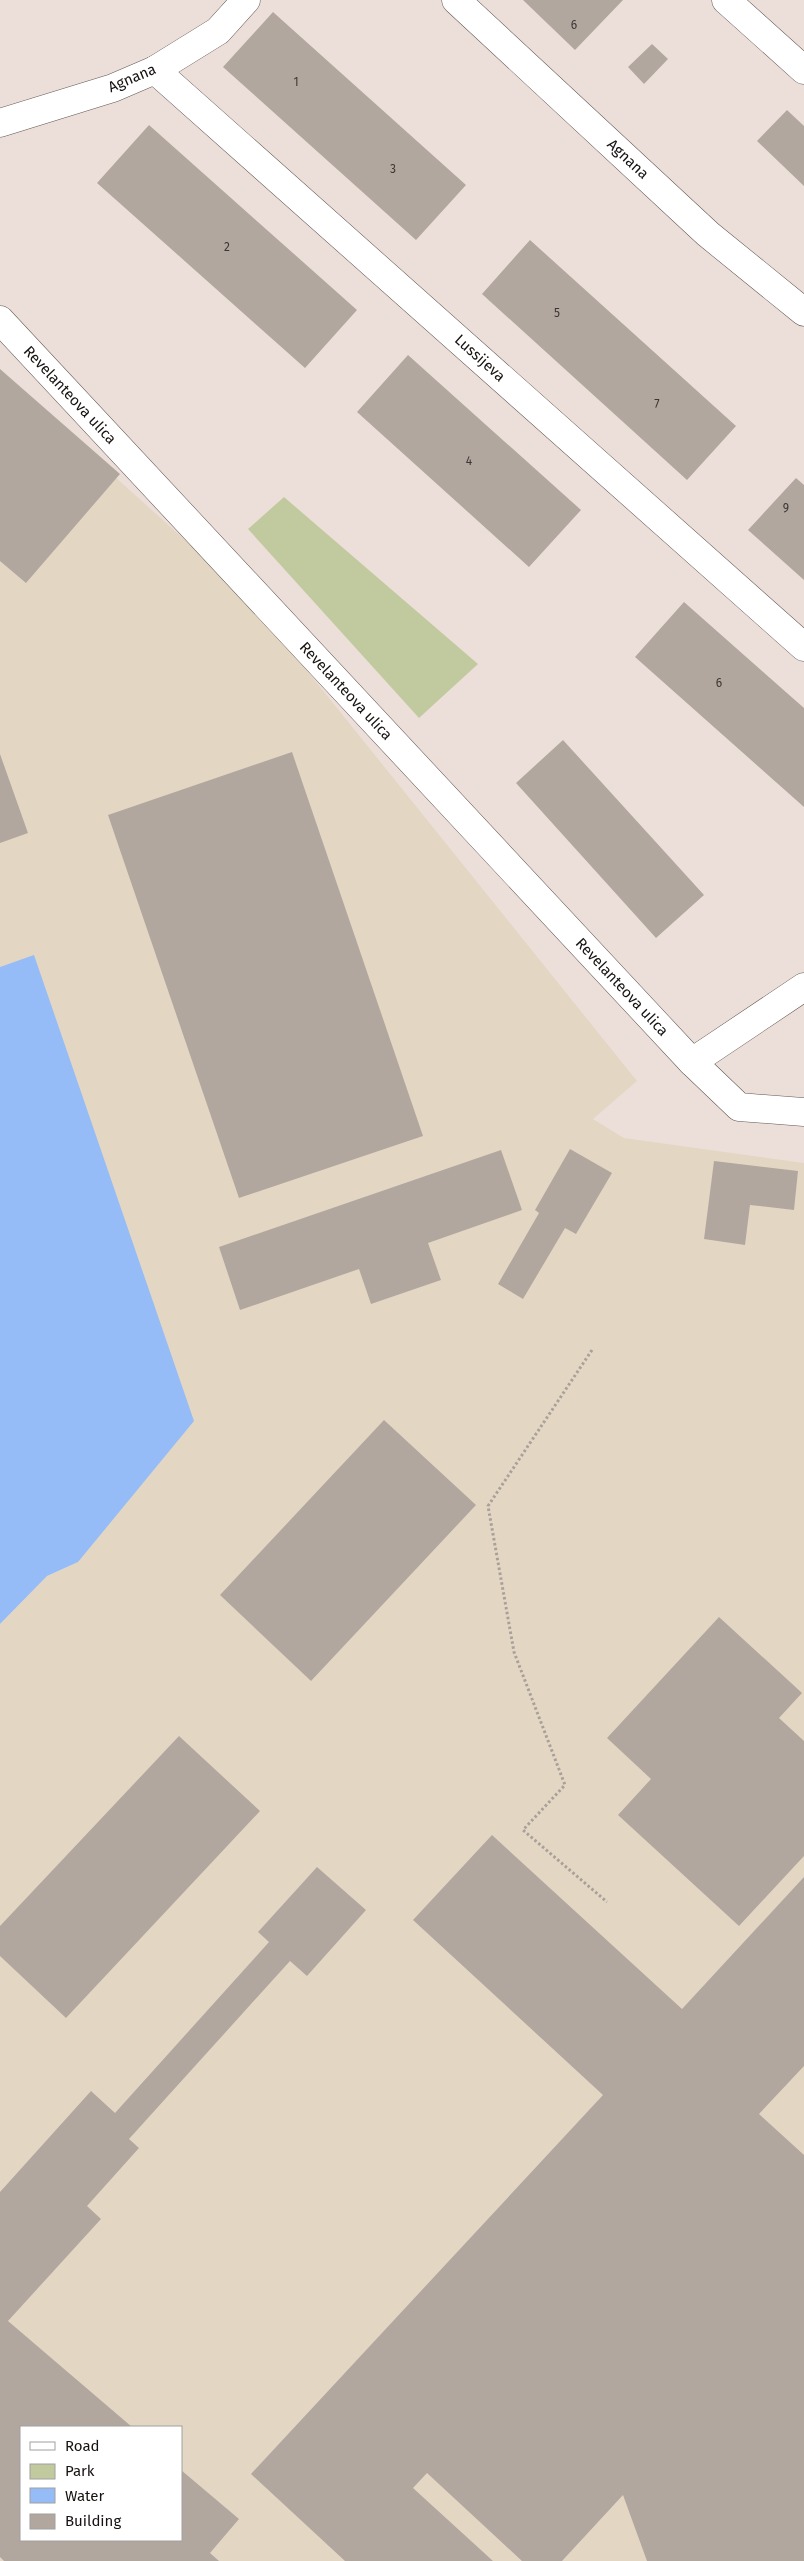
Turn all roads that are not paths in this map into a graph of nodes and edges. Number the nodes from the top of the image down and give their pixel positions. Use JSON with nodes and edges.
{"nodes":[{"id":1,"x":246,"y":0,"type":"edge"},
{"id":2,"x":456,"y":0,"type":"edge"},
{"id":3,"x":726,"y":0,"type":"edge"},
{"id":4,"x":155,"y":70,"type":"junction"},
{"id":5,"x":804,"y":70,"type":"edge"},
{"id":6,"x":0,"y":123,"type":"edge"},
{"id":7,"x":804,"y":312,"type":"edge"},
{"id":8,"x":0,"y":320,"type":"edge"},
{"id":9,"x":804,"y":647,"type":"edge"},
{"id":10,"x":804,"y":987,"type":"edge"},
{"id":11,"x":692,"y":1062,"type":"junction"},
{"id":12,"x":804,"y":1112,"type":"edge"}],
"edges":[{"from":1,"to":4,"type":"street","name":"Agnana"},
{"from":2,"to":7,"type":"street","name":"Agnana"},
{"from":3,"to":5,"type":"street"},
{"from":4,"to":6,"type":"street","name":"Agnana"},
{"from":4,"to":9,"type":"street","name":"Lussijeva"},
{"from":8,"to":11,"type":"street","name":"Revelanteova ulica"},
{"from":10,"to":11,"type":"street"},
{"from":11,"to":12,"type":"street","name":"Revelanteova ulica"}]}
